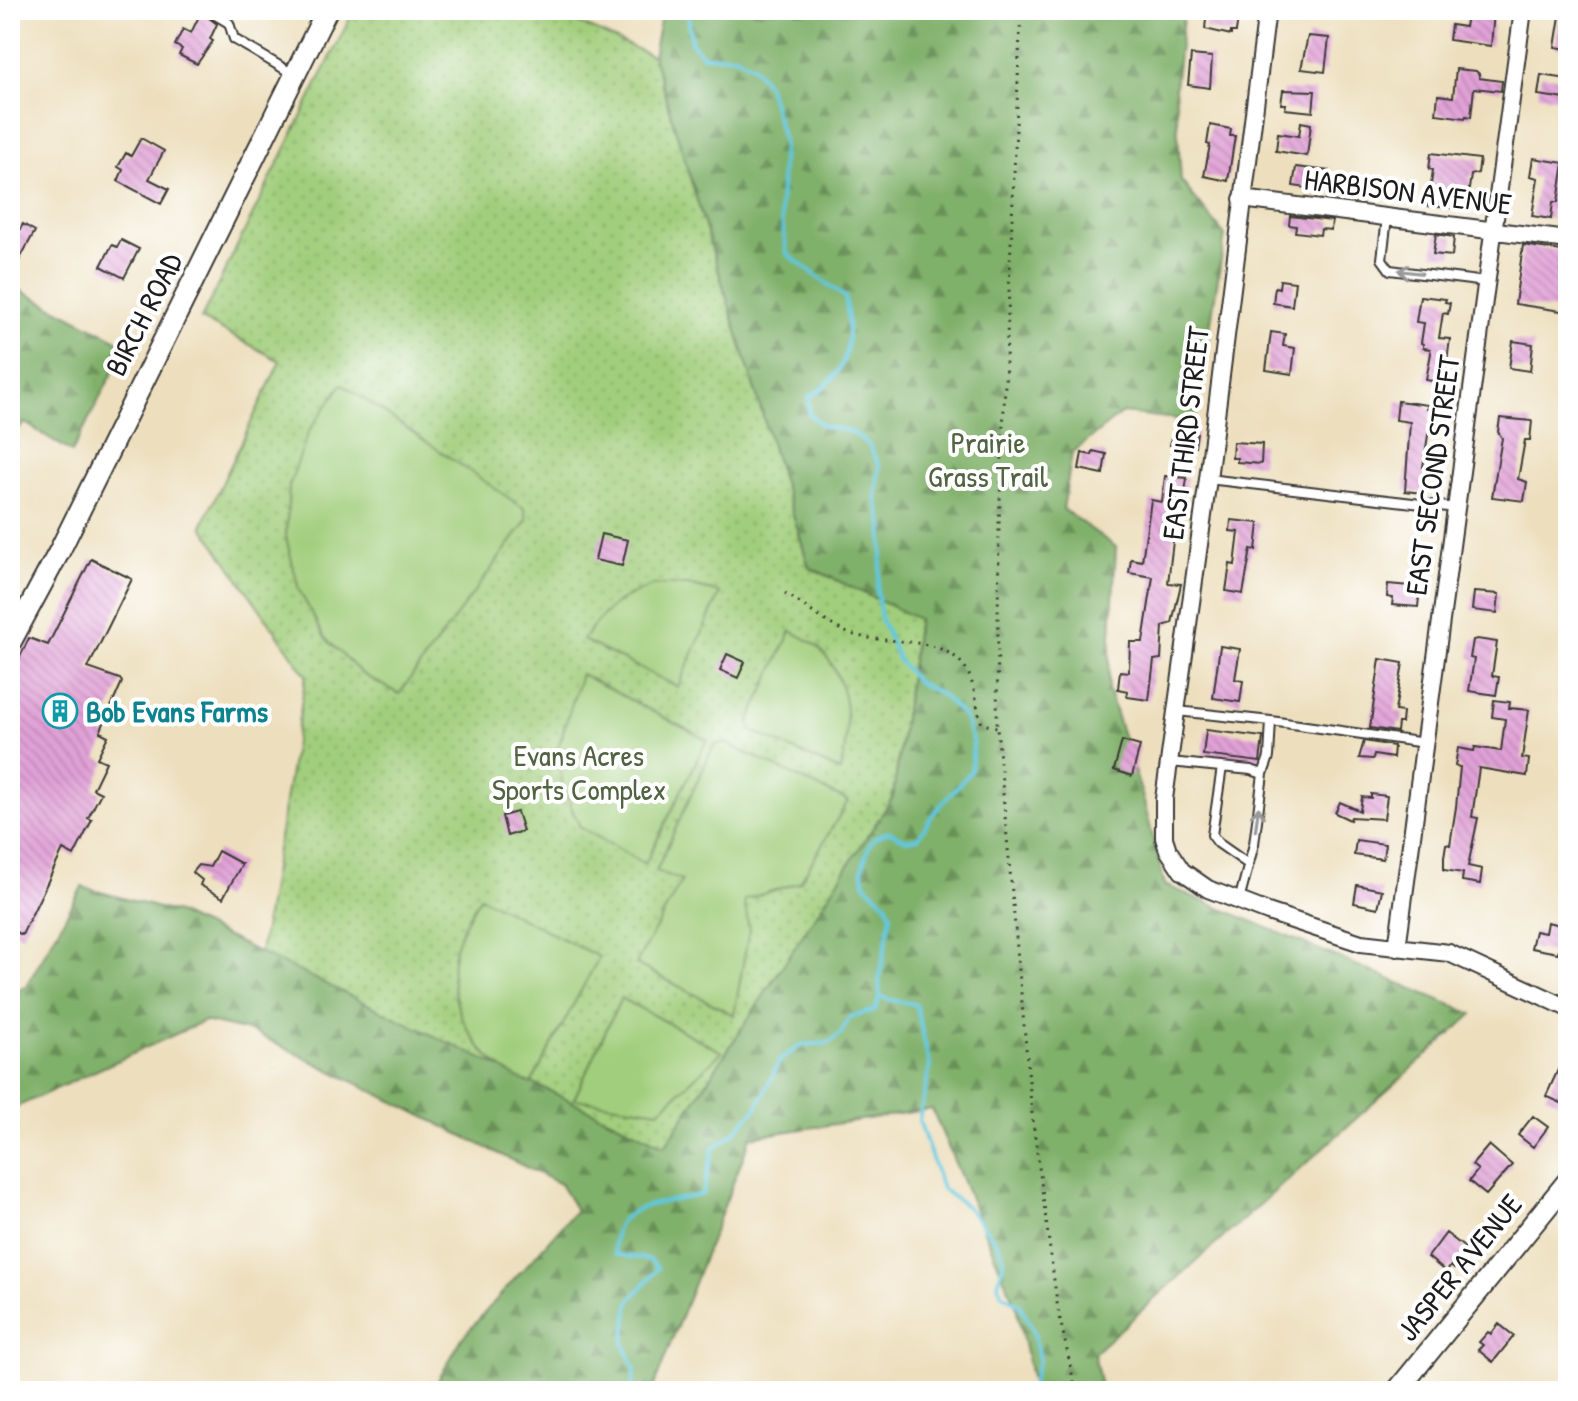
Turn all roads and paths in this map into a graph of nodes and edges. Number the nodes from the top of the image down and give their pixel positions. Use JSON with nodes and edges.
{"nodes":[{"id":1,"x":207,"y":10,"type":"edge"},
{"id":2,"x":327,"y":10,"type":"edge"},
{"id":3,"x":1021,"y":10,"type":"edge"},
{"id":4,"x":1267,"y":10,"type":"edge"},
{"id":5,"x":1523,"y":10,"type":"edge"},
{"id":6,"x":295,"y":76,"type":"junction"},
{"id":7,"x":1242,"y":199,"type":"junction"},
{"id":8,"x":1387,"y":217,"type":"junction"},
{"id":9,"x":1492,"y":229,"type":"junction"},
{"id":10,"x":1568,"y":240,"type":"edge"},
{"id":11,"x":1486,"y":282,"type":"junction"},
{"id":12,"x":1208,"y":479,"type":"junction"},
{"id":13,"x":1456,"y":508,"type":"junction"},
{"id":14,"x":785,"y":593,"type":"dead end"},
{"id":15,"x":12,"y":633,"type":"edge"},
{"id":16,"x":1177,"y":711,"type":"junction"},
{"id":17,"x":1271,"y":721,"type":"junction"},
{"id":18,"x":997,"y":727,"type":"junction"},
{"id":19,"x":1425,"y":743,"type":"junction"},
{"id":20,"x":1170,"y":762,"type":"junction"},
{"id":21,"x":1222,"y":767,"type":"junction"},
{"id":22,"x":1263,"y":774,"type":"junction"},
{"id":23,"x":1248,"y":864,"type":"junction"},
{"id":24,"x":1239,"y":902,"type":"junction"},
{"id":25,"x":1397,"y":948,"type":"junction"},
{"id":26,"x":1568,"y":1008,"type":"edge"},
{"id":27,"x":1568,"y":1181,"type":"edge"},
{"id":28,"x":1076,"y":1391,"type":"edge"},
{"id":29,"x":1397,"y":1391,"type":"edge"}],
"edges":[{"from":1,"to":6,"type":"lane"},
{"from":2,"to":6,"type":"street","name":"BIRCH ROAD"},
{"from":3,"to":18,"type":"path"},
{"from":4,"to":7,"type":"street","name":"EAST THIRD STREET"},
{"from":5,"to":9,"type":"street","name":"EAST SECOND STREET"},
{"from":6,"to":15,"type":"street","name":"BIRCH ROAD"},
{"from":7,"to":8,"type":"street","name":"HARBISON AVENUE"},
{"from":7,"to":12,"type":"street","name":"EAST THIRD STREET"},
{"from":8,"to":9,"type":"street","name":"HARBISON AVENUE"},
{"from":11,"to":8,"type":"lane","one_way":true},
{"from":9,"to":10,"type":"street","name":"HARBISON AVENUE"},
{"from":9,"to":11,"type":"street","name":"EAST SECOND STREET"},
{"from":11,"to":13,"type":"street","name":"EAST SECOND STREET"},
{"from":12,"to":13,"type":"lane"},
{"from":12,"to":16,"type":"street","name":"EAST THIRD STREET"},
{"from":13,"to":19,"type":"street","name":"EAST SECOND STREET"},
{"from":14,"to":18,"type":"path"},
{"from":16,"to":17,"type":"lane"},
{"from":16,"to":20,"type":"street","name":"EAST THIRD STREET"},
{"from":17,"to":19,"type":"lane"},
{"from":17,"to":22,"type":"lane"},
{"from":18,"to":28,"type":"path"},
{"from":19,"to":25,"type":"street","name":"EAST SECOND STREET"},
{"from":20,"to":21,"type":"lane"},
{"from":20,"to":24,"type":"street","name":"EAST THIRD STREET"},
{"from":21,"to":22,"type":"lane"},
{"from":21,"to":23,"type":"lane"},
{"from":23,"to":22,"type":"lane","one_way":true},
{"from":23,"to":24,"type":"lane"},
{"from":24,"to":25,"type":"street"},
{"from":25,"to":26,"type":"street"},
{"from":27,"to":29,"type":"street","name":"JASPER AVENUE"}]}
